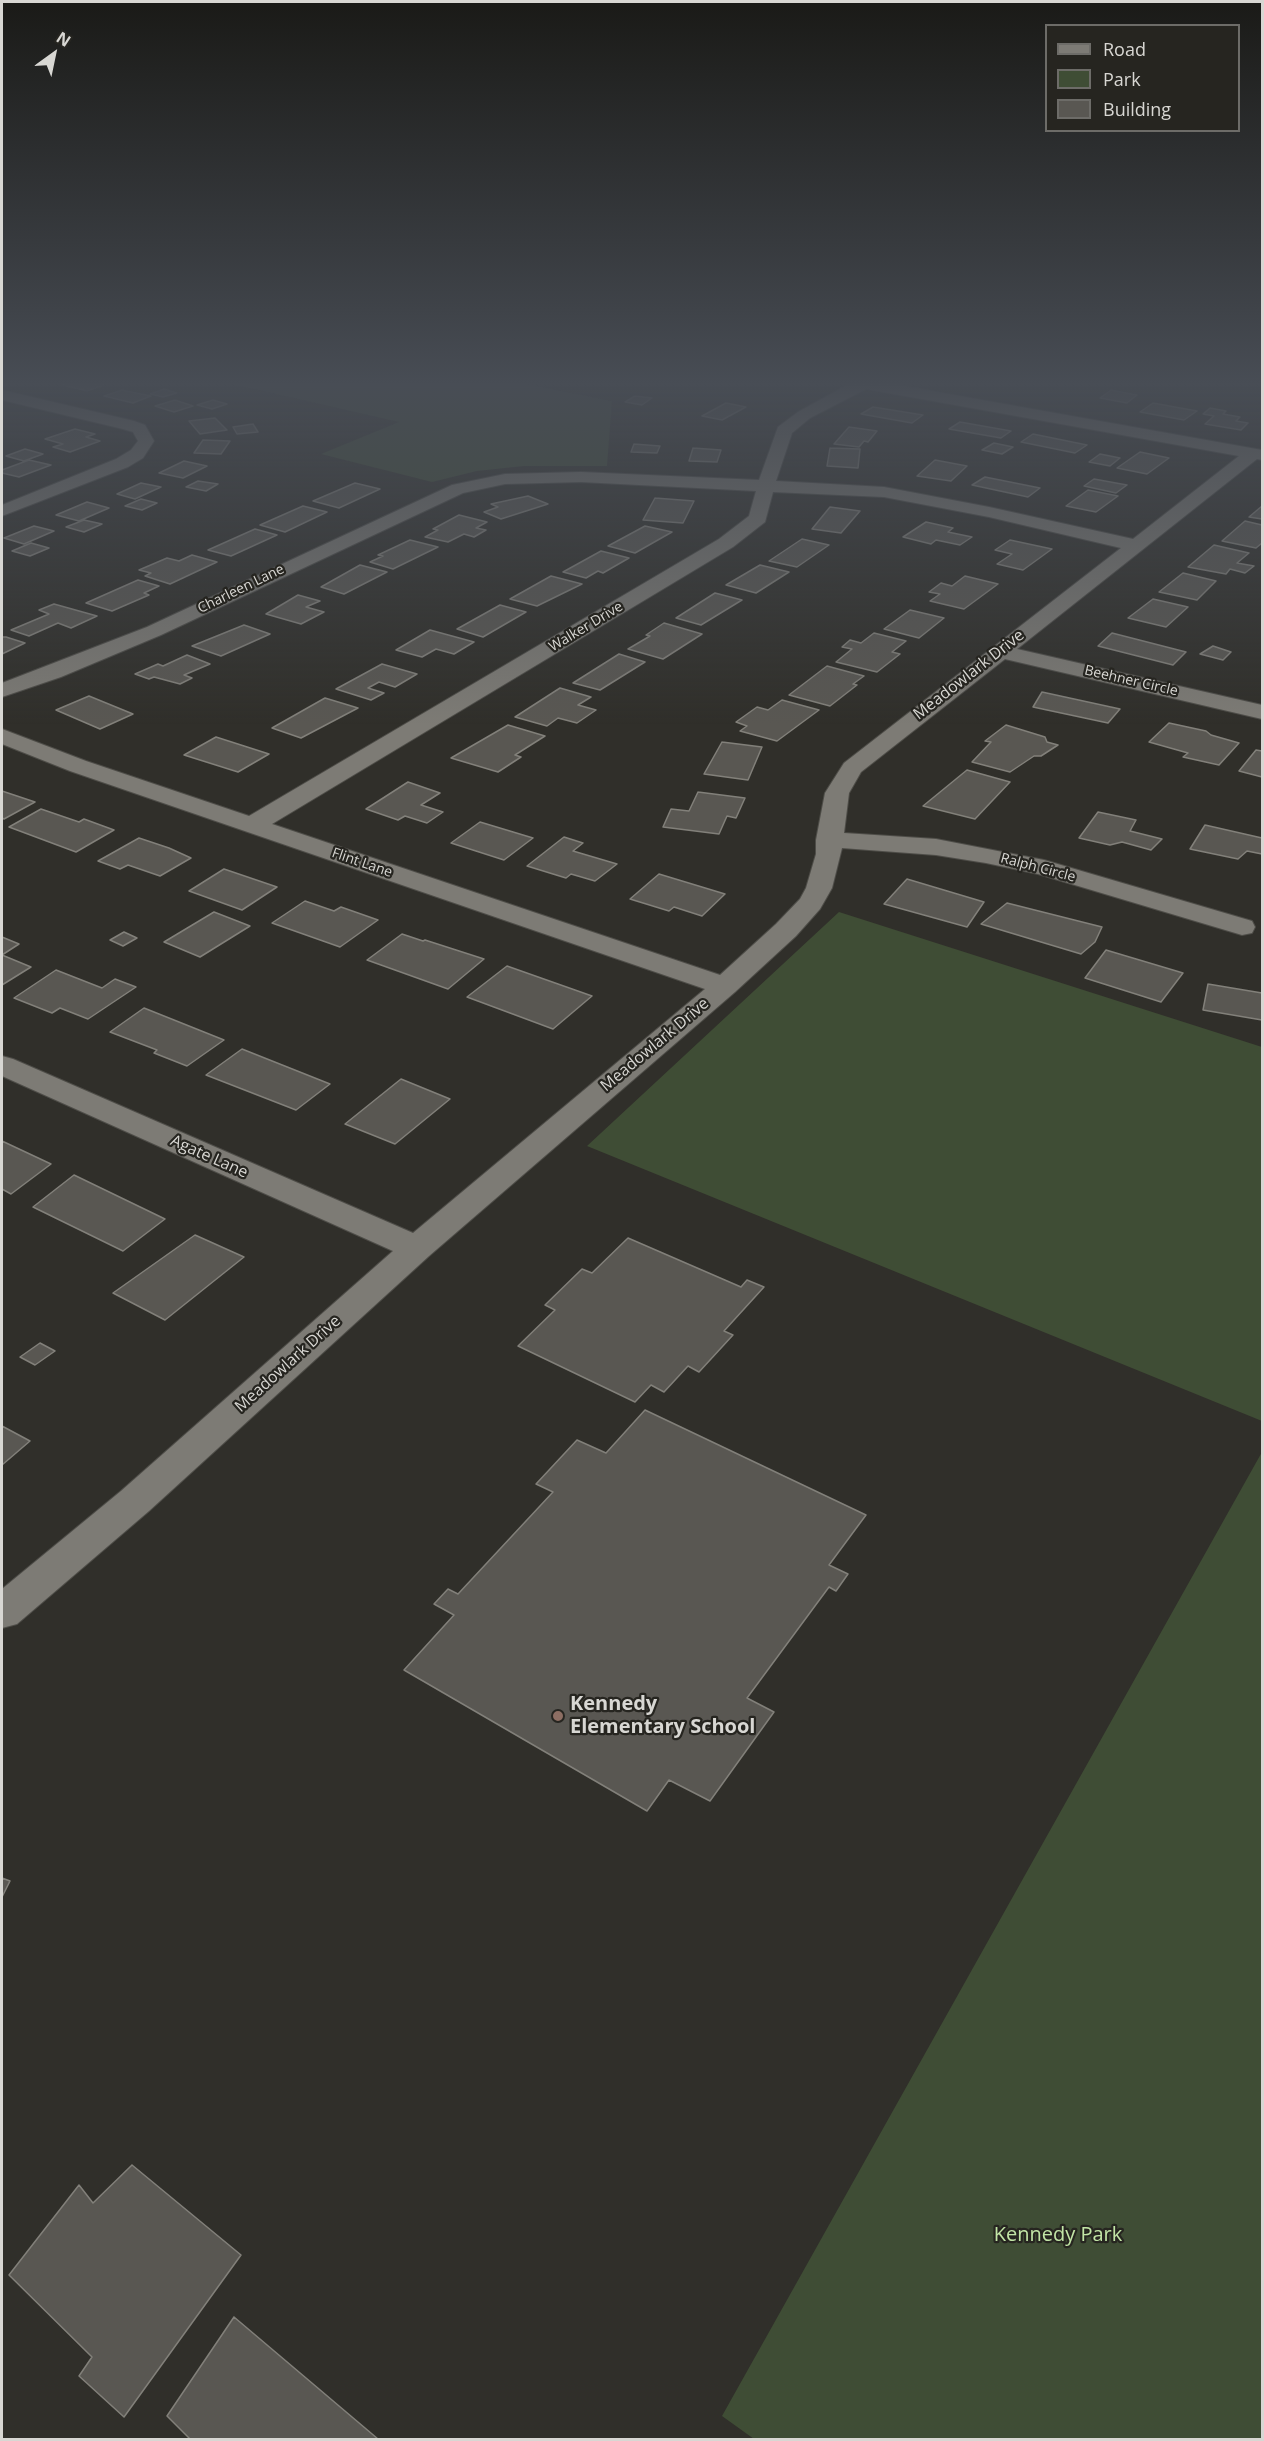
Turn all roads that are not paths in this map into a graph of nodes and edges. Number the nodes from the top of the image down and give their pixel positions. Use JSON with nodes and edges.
{"nodes":[{"id":1,"x":37,"y":497,"type":"edge"},
{"id":2,"x":441,"y":497,"type":"edge"},
{"id":3,"x":763,"y":497,"type":"edge"},
{"id":4,"x":911,"y":497,"type":"edge"},
{"id":5,"x":1200,"y":497,"type":"edge"},
{"id":6,"x":2,"y":511,"type":"edge"},
{"id":7,"x":1135,"y":545,"type":"junction"},
{"id":8,"x":1000,"y":651,"type":"junction"},
{"id":9,"x":2,"y":690,"type":"edge"},
{"id":10,"x":1263,"y":712,"type":"edge"},
{"id":11,"x":2,"y":736,"type":"edge"},
{"id":12,"x":252,"y":825,"type":"junction"},
{"id":13,"x":829,"y":840,"type":"junction"},
{"id":14,"x":1242,"y":927,"type":"dead end"},
{"id":15,"x":725,"y":986,"type":"junction"},
{"id":16,"x":2,"y":1065,"type":"edge"},
{"id":17,"x":417,"y":1248,"type":"junction"},
{"id":18,"x":2,"y":1612,"type":"edge"}],
"edges":[{"from":1,"to":6,"type":"street"},
{"from":2,"to":9,"type":"street","name":"Charleen Lane"},
{"from":3,"to":12,"type":"street","name":"Walker Drive"},
{"from":4,"to":7,"type":"street","name":"Charleen Lane"},
{"from":5,"to":7,"type":"street","name":"Meadowlark Drive"},
{"from":7,"to":8,"type":"street","name":"Meadowlark Drive"},
{"from":8,"to":10,"type":"street","name":"Beehner Circle"},
{"from":8,"to":13,"type":"street","name":"Meadowlark Drive"},
{"from":11,"to":12,"type":"street","name":"Flint Lane"},
{"from":12,"to":15,"type":"street","name":"Flint Lane"},
{"from":13,"to":14,"type":"street","name":"Ralph Circle"},
{"from":13,"to":15,"type":"street","name":"Meadowlark Drive"},
{"from":15,"to":17,"type":"street","name":"Meadowlark Drive"},
{"from":16,"to":17,"type":"street","name":"Agate Lane"},
{"from":17,"to":18,"type":"street","name":"Meadowlark Drive"}]}
